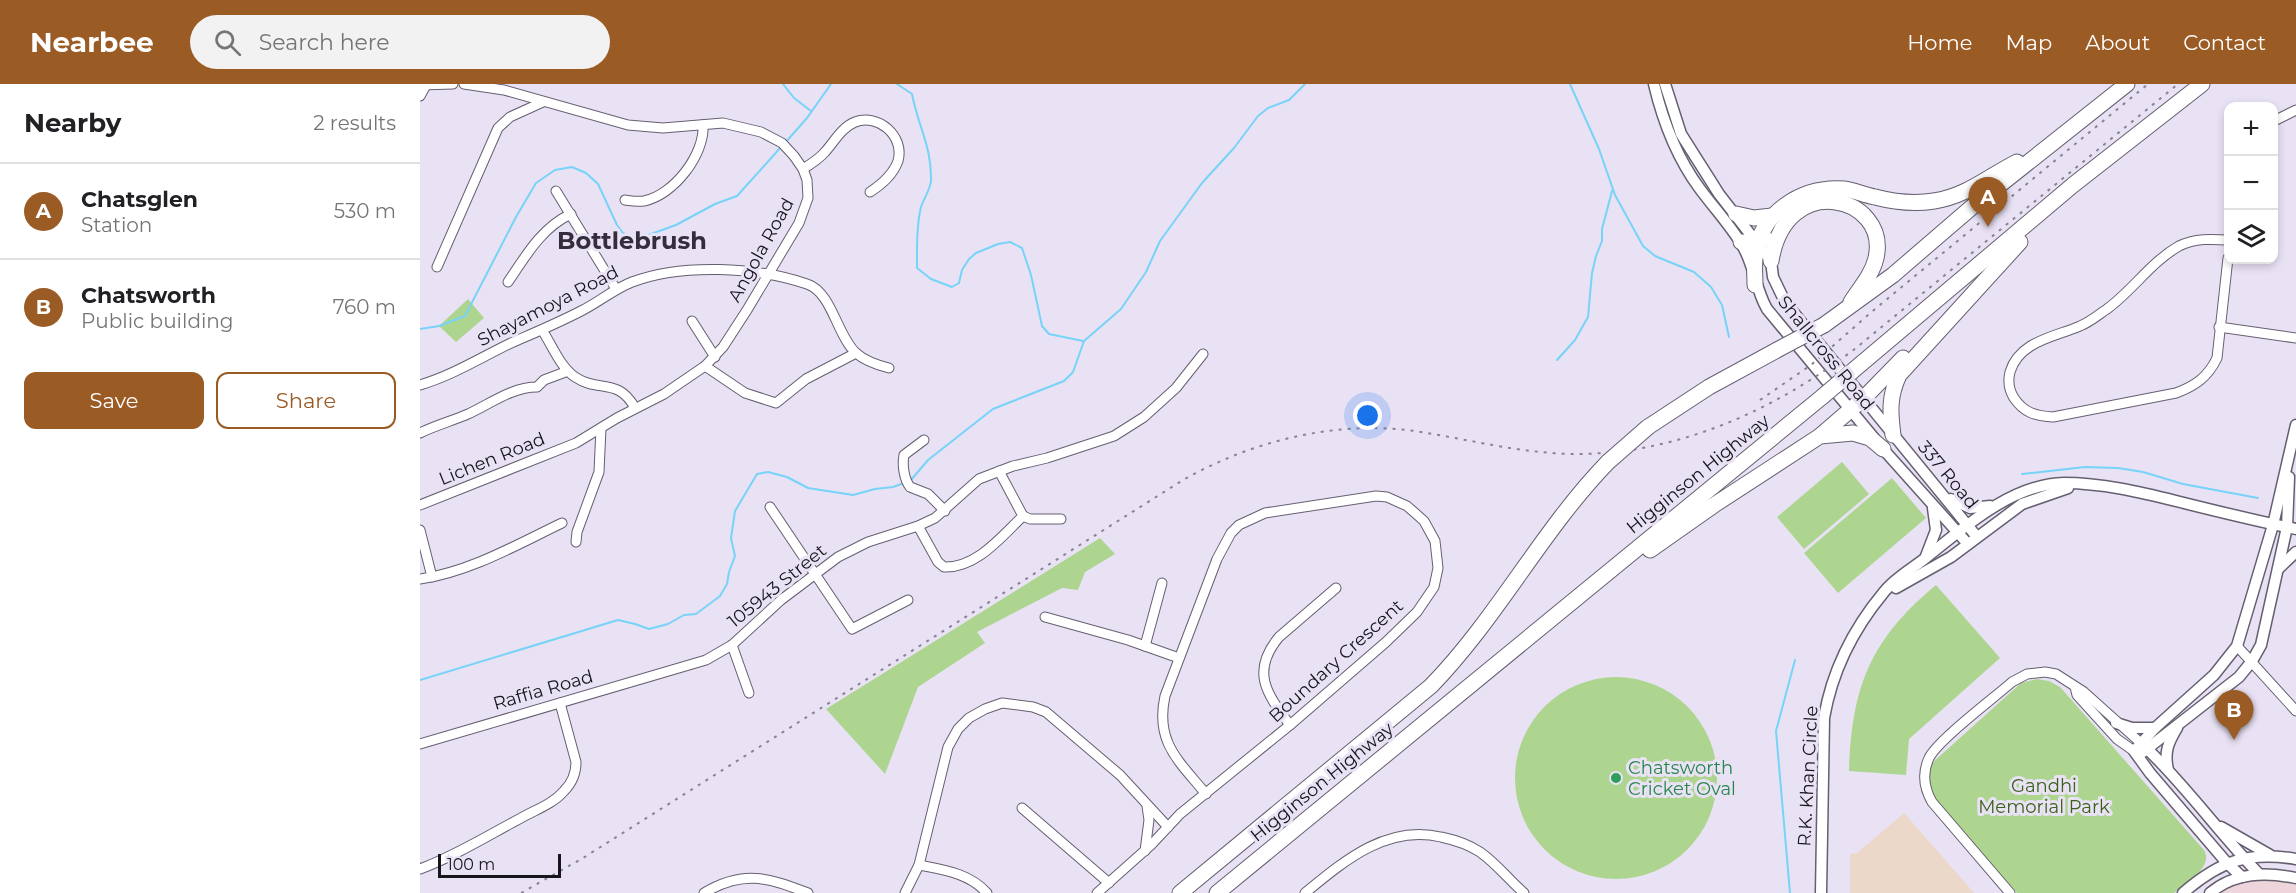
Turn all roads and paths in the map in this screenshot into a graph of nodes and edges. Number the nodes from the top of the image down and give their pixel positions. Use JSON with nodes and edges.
{"nodes":[{"id":1,"x":453,"y":84,"type":"edge"},
{"id":2,"x":464,"y":84,"type":"edge"},
{"id":3,"x":1654,"y":84,"type":"edge"},
{"id":4,"x":1665,"y":84,"type":"edge"},
{"id":5,"x":2127,"y":84,"type":"edge"},
{"id":6,"x":2202,"y":84,"type":"edge"},
{"id":7,"x":420,"y":85,"type":"edge"},
{"id":8,"x":426,"y":85,"type":"edge"},
{"id":9,"x":420,"y":96,"type":"edge"},
{"id":10,"x":543,"y":102,"type":"junction"},
{"id":11,"x":2296,"y":110,"type":"edge"},
{"id":12,"x":2278,"y":119,"type":"edge"},
{"id":13,"x":704,"y":125,"type":"junction"},
{"id":14,"x":2051,"y":144,"type":"junction"},
{"id":15,"x":803,"y":169,"type":"junction"},
{"id":16,"x":2073,"y":185,"type":"junction"},
{"id":17,"x":556,"y":191,"type":"dead end"},
{"id":18,"x":870,"y":192,"type":"dead end"},
{"id":19,"x":625,"y":200,"type":"dead end"},
{"id":20,"x":571,"y":214,"type":"junction"},
{"id":21,"x":1736,"y":214,"type":"junction"},
{"id":22,"x":1778,"y":222,"type":"junction"},
{"id":23,"x":2224,"y":240,"type":"edge"},
{"id":24,"x":1741,"y":242,"type":"junction"},
{"id":25,"x":1758,"y":242,"type":"junction"},
{"id":26,"x":1771,"y":261,"type":"junction"},
{"id":27,"x":2228,"y":264,"type":"edge"},
{"id":28,"x":437,"y":267,"type":"dead end"},
{"id":29,"x":767,"y":274,"type":"junction"},
{"id":30,"x":508,"y":282,"type":"dead end"},
{"id":31,"x":1755,"y":285,"type":"junction"},
{"id":32,"x":616,"y":289,"type":"junction"},
{"id":33,"x":1965,"y":300,"type":"junction"},
{"id":34,"x":1846,"y":310,"type":"junction"},
{"id":35,"x":693,"y":321,"type":"dead end"},
{"id":36,"x":2219,"y":327,"type":"junction"},
{"id":37,"x":542,"y":330,"type":"junction"},
{"id":38,"x":2296,"y":338,"type":"edge"},
{"id":39,"x":856,"y":353,"type":"junction"},
{"id":40,"x":1203,"y":354,"type":"dead end"},
{"id":41,"x":715,"y":357,"type":"junction"},
{"id":42,"x":705,"y":366,"type":"junction"},
{"id":43,"x":889,"y":368,"type":"dead end"},
{"id":44,"x":568,"y":371,"type":"junction"},
{"id":45,"x":420,"y":385,"type":"edge"},
{"id":46,"x":1863,"y":399,"type":"junction"},
{"id":47,"x":635,"y":408,"type":"junction"},
{"id":48,"x":1851,"y":410,"type":"junction"},
{"id":49,"x":2296,"y":425,"type":"edge"},
{"id":50,"x":602,"y":428,"type":"junction"},
{"id":51,"x":420,"y":433,"type":"edge"},
{"id":52,"x":1893,"y":435,"type":"junction"},
{"id":53,"x":1820,"y":436,"type":"junction"},
{"id":54,"x":924,"y":440,"type":"dead end"},
{"id":55,"x":576,"y":443,"type":"joint"},
{"id":56,"x":1884,"y":449,"type":"junction"},
{"id":57,"x":2290,"y":454,"type":"junction"},
{"id":58,"x":999,"y":471,"type":"junction"},
{"id":59,"x":2083,"y":485,"type":"junction"},
{"id":60,"x":1941,"y":492,"type":"junction"},
{"id":61,"x":420,"y":505,"type":"edge"},
{"id":62,"x":1998,"y":505,"type":"junction"},
{"id":63,"x":1932,"y":506,"type":"junction"},
{"id":64,"x":770,"y":507,"type":"dead end"},
{"id":65,"x":945,"y":512,"type":"junction"},
{"id":66,"x":1023,"y":516,"type":"junction"},
{"id":67,"x":1061,"y":519,"type":"dead end"},
{"id":68,"x":562,"y":523,"type":"dead end"},
{"id":69,"x":1968,"y":525,"type":"junction"},
{"id":70,"x":2272,"y":525,"type":"junction"},
{"id":71,"x":918,"y":526,"type":"junction"},
{"id":72,"x":2292,"y":528,"type":"edge"},
{"id":73,"x":420,"y":530,"type":"edge"},
{"id":74,"x":1958,"y":532,"type":"junction"},
{"id":75,"x":1977,"y":537,"type":"junction"},
{"id":76,"x":576,"y":542,"type":"dead end"},
{"id":77,"x":1968,"y":544,"type":"junction"},
{"id":78,"x":2296,"y":552,"type":"edge"},
{"id":79,"x":1922,"y":561,"type":"junction"},
{"id":80,"x":2279,"y":568,"type":"junction"},
{"id":81,"x":814,"y":574,"type":"junction"},
{"id":82,"x":432,"y":577,"type":"junction"},
{"id":83,"x":420,"y":579,"type":"edge"},
{"id":84,"x":1162,"y":583,"type":"dead end"},
{"id":85,"x":1336,"y":588,"type":"dead end"},
{"id":86,"x":908,"y":600,"type":"dead end"},
{"id":87,"x":1878,"y":601,"type":"junction"},
{"id":88,"x":1045,"y":617,"type":"dead end"},
{"id":89,"x":1545,"y":625,"type":"junction"},
{"id":90,"x":732,"y":645,"type":"junction"},
{"id":91,"x":1145,"y":646,"type":"junction"},
{"id":92,"x":2237,"y":646,"type":"junction"},
{"id":93,"x":1179,"y":658,"type":"junction"},
{"id":94,"x":2252,"y":661,"type":"junction"},
{"id":95,"x":676,"y":668,"type":"joint"},
{"id":96,"x":2074,"y":687,"type":"junction"},
{"id":97,"x":749,"y":693,"type":"dead end"},
{"id":98,"x":560,"y":703,"type":"junction"},
{"id":99,"x":2296,"y":711,"type":"edge"},
{"id":100,"x":2116,"y":723,"type":"junction"},
{"id":101,"x":1290,"y":725,"type":"junction"},
{"id":102,"x":2178,"y":725,"type":"junction"},
{"id":103,"x":2155,"y":728,"type":"junction"},
{"id":104,"x":420,"y":744,"type":"edge"},
{"id":105,"x":2140,"y":750,"type":"junction"},
{"id":106,"x":2169,"y":772,"type":"junction"},
{"id":107,"x":1206,"y":794,"type":"junction"},
{"id":108,"x":1147,"y":806,"type":"junction"},
{"id":109,"x":1022,"y":808,"type":"dead end"},
{"id":110,"x":2208,"y":819,"type":"junction"},
{"id":111,"x":1168,"y":827,"type":"junction"},
{"id":112,"x":1145,"y":851,"type":"junction"},
{"id":113,"x":2272,"y":855,"type":"junction"},
{"id":114,"x":2243,"y":858,"type":"junction"},
{"id":115,"x":2296,"y":859,"type":"edge"},
{"id":116,"x":2227,"y":863,"type":"junction"},
{"id":117,"x":919,"y":865,"type":"junction"},
{"id":118,"x":420,"y":868,"type":"edge"},
{"id":119,"x":2259,"y":874,"type":"junction"},
{"id":120,"x":2242,"y":877,"type":"junction"},
{"id":121,"x":2296,"y":878,"type":"edge"},
{"id":122,"x":1109,"y":883,"type":"junction"},
{"id":123,"x":704,"y":893,"type":"edge"},
{"id":124,"x":808,"y":893,"type":"edge"},
{"id":125,"x":905,"y":893,"type":"edge"},
{"id":126,"x":987,"y":893,"type":"edge"},
{"id":127,"x":1097,"y":893,"type":"edge"},
{"id":128,"x":1180,"y":893,"type":"edge"},
{"id":129,"x":1217,"y":893,"type":"edge"},
{"id":130,"x":1305,"y":893,"type":"edge"},
{"id":131,"x":1524,"y":893,"type":"edge"},
{"id":132,"x":1821,"y":893,"type":"edge"},
{"id":133,"x":2010,"y":893,"type":"edge"},
{"id":134,"x":2183,"y":893,"type":"edge"},
{"id":135,"x":2210,"y":893,"type":"edge"}],
"edges":[{"from":1,"to":8,"type":"street"},
{"from":2,"to":10,"type":"street","name":"Angola Road"},
{"from":3,"to":24,"type":"street","name":"Shallcross Road"},
{"from":4,"to":21,"type":"street","name":"Shallcross Road"},
{"from":5,"to":14,"type":"highway","name":"Higginson Highway"},
{"from":6,"to":16,"type":"highway","name":"Higginson Highway"},
{"from":7,"to":8,"type":"street"},
{"from":8,"to":9,"type":"street"},
{"from":10,"to":13,"type":"street","name":"Angola Road"},
{"from":10,"to":28,"type":"street"},
{"from":11,"to":12,"type":"street"},
{"from":13,"to":15,"type":"street","name":"Angola Road"},
{"from":13,"to":19,"type":"street"},
{"from":14,"to":22,"type":"highway"},
{"from":14,"to":34,"type":"highway","name":"Higginson Highway"},
{"from":15,"to":18,"type":"street"},
{"from":15,"to":29,"type":"street","name":"Angola Road"},
{"from":16,"to":33,"type":"highway"},
{"from":16,"to":89,"type":"highway","name":"Higginson Highway","bridge":true},
{"from":17,"to":20,"type":"street"},
{"from":20,"to":30,"type":"street"},
{"from":20,"to":32,"type":"street"},
{"from":21,"to":22,"type":"highway"},
{"from":21,"to":25,"type":"street","name":"Shallcross Road"},
{"from":22,"to":25,"type":"highway"},
{"from":22,"to":26,"type":"highway"},
{"from":22,"to":34,"type":"highway"},
{"from":23,"to":36,"type":"street"},
{"from":24,"to":25,"type":"highway"},
{"from":24,"to":31,"type":"street","name":"Shallcross Road"},
{"from":25,"to":26,"type":"street","name":"Shallcross Road"},
{"from":25,"to":31,"type":"highway"},
{"from":26,"to":46,"type":"street","name":"Shallcross Road"},
{"from":27,"to":36,"type":"street"},
{"from":29,"to":32,"type":"street","name":"Shayamoya Road"},
{"from":29,"to":39,"type":"street","name":"Shayamoya Road"},
{"from":29,"to":41,"type":"street","name":"Angola Road"},
{"from":31,"to":48,"type":"street","name":"Shallcross Road"},
{"from":32,"to":37,"type":"street","name":"Shayamoya Road"},
{"from":33,"to":46,"type":"highway"},
{"from":33,"to":52,"type":"highway"},
{"from":34,"to":128,"type":"highway","name":"Higginson Highway","bridge":true},
{"from":35,"to":41,"type":"street"},
{"from":36,"to":38,"type":"street"},
{"from":37,"to":44,"type":"street"},
{"from":37,"to":45,"type":"street","name":"Shayamoya Road"},
{"from":39,"to":42,"type":"street"},
{"from":39,"to":43,"type":"street"},
{"from":40,"to":58,"type":"street","name":"105943 Street"},
{"from":41,"to":42,"type":"street","name":"Angola Road"},
{"from":42,"to":47,"type":"street","name":"Angola Road"},
{"from":44,"to":47,"type":"street"},
{"from":44,"to":51,"type":"street"},
{"from":46,"to":48,"type":"highway"},
{"from":46,"to":52,"type":"street","name":"Shallcross Road"},
{"from":47,"to":50,"type":"street","name":"Angola Road"},
{"from":48,"to":53,"type":"highway"},
{"from":48,"to":56,"type":"street","name":"Shallcross Road"},
{"from":49,"to":57,"type":"street"},
{"from":50,"to":55,"type":"street","name":"Angola Road"},
{"from":50,"to":76,"type":"street"},
{"from":52,"to":60,"type":"street","name":"337 Road"},
{"from":53,"to":56,"type":"highway"},
{"from":53,"to":89,"type":"highway"},
{"from":54,"to":65,"type":"street"},
{"from":55,"to":61,"type":"street","name":"Lichen Road"},
{"from":56,"to":63,"type":"street","name":"337 Road"},
{"from":57,"to":70,"type":"street"},
{"from":57,"to":72,"type":"street"},
{"from":58,"to":65,"type":"street","name":"105943 Street"},
{"from":58,"to":66,"type":"street"},
{"from":59,"to":62,"type":"street","name":"R.K. Khan Circle"},
{"from":59,"to":70,"type":"street","name":"R.K. Khan Circle"},
{"from":59,"to":75,"type":"street","name":"R.K. Khan Circle"},
{"from":60,"to":62,"type":"street"},
{"from":60,"to":69,"type":"street","name":"337 Road"},
{"from":62,"to":69,"type":"street","name":"R.K. Khan Circle"},
{"from":63,"to":74,"type":"street","name":"337 Road"},
{"from":63,"to":79,"type":"street"},
{"from":64,"to":81,"type":"street"},
{"from":65,"to":71,"type":"street","name":"105943 Street"},
{"from":66,"to":67,"type":"street"},
{"from":66,"to":71,"type":"street"},
{"from":68,"to":82,"type":"street"},
{"from":69,"to":74,"type":"street","name":"R.K. Khan Circle"},
{"from":69,"to":75,"type":"street","name":"337 Road"},
{"from":70,"to":72,"type":"street","name":"R.K. Khan Circle"},
{"from":70,"to":92,"type":"street"},
{"from":71,"to":81,"type":"street","name":"105943 Street"},
{"from":72,"to":80,"type":"street"},
{"from":73,"to":82,"type":"street"},
{"from":74,"to":77,"type":"street","name":"337 Road"},
{"from":74,"to":79,"type":"street","name":"R.K. Khan Circle"},
{"from":75,"to":77,"type":"street","name":"R.K. Khan Circle"},
{"from":77,"to":87,"type":"street","name":"R.K. Khan Circle"},
{"from":78,"to":80,"type":"street"},
{"from":79,"to":87,"type":"street","name":"R.K. Khan Circle"},
{"from":80,"to":94,"type":"street"},
{"from":81,"to":86,"type":"street"},
{"from":81,"to":90,"type":"street","name":"105943 Street"},
{"from":82,"to":83,"type":"street"},
{"from":84,"to":91,"type":"street"},
{"from":85,"to":101,"type":"street"},
{"from":87,"to":132,"type":"street","name":"R.K. Khan Circle"},
{"from":88,"to":91,"type":"street"},
{"from":89,"to":129,"type":"highway","name":"Higginson Highway"},
{"from":90,"to":95,"type":"street","name":"105943 Street"},
{"from":90,"to":97,"type":"street"},
{"from":91,"to":93,"type":"street"},
{"from":92,"to":94,"type":"street"},
{"from":92,"to":103,"type":"street"},
{"from":93,"to":101,"type":"street","name":"Boundary Crescent"},
{"from":93,"to":107,"type":"street","name":"Boundary Crescent"},
{"from":94,"to":99,"type":"street"},
{"from":94,"to":102,"type":"street"},
{"from":95,"to":98,"type":"street","name":"Raffia Road"},
{"from":96,"to":100,"type":"street"},
{"from":96,"to":105,"type":"street"},
{"from":96,"to":133,"type":"street"},
{"from":98,"to":104,"type":"street","name":"Raffia Road"},
{"from":98,"to":118,"type":"street"},
{"from":100,"to":103,"type":"street"},
{"from":100,"to":105,"type":"street"},
{"from":101,"to":107,"type":"street","name":"Boundary Crescent"},
{"from":102,"to":105,"type":"street"},
{"from":102,"to":106,"type":"street"},
{"from":103,"to":105,"type":"street"},
{"from":105,"to":106,"type":"street"},
{"from":105,"to":116,"type":"street"},
{"from":106,"to":110,"type":"street"},
{"from":107,"to":111,"type":"street"},
{"from":108,"to":111,"type":"street"},
{"from":108,"to":112,"type":"street"},
{"from":108,"to":117,"type":"street"},
{"from":109,"to":122,"type":"street"},
{"from":110,"to":113,"type":"street"},
{"from":110,"to":114,"type":"street"},
{"from":111,"to":112,"type":"street"},
{"from":112,"to":122,"type":"street"},
{"from":113,"to":114,"type":"street"},
{"from":113,"to":115,"type":"street"},
{"from":114,"to":116,"type":"street"},
{"from":114,"to":119,"type":"street"},
{"from":116,"to":120,"type":"street"},
{"from":116,"to":134,"type":"street"},
{"from":117,"to":125,"type":"street"},
{"from":117,"to":126,"type":"street"},
{"from":119,"to":120,"type":"street"},
{"from":119,"to":121,"type":"street"},
{"from":120,"to":135,"type":"street"},
{"from":122,"to":127,"type":"street"},
{"from":123,"to":124,"type":"street"},
{"from":130,"to":131,"type":"street"}]}
